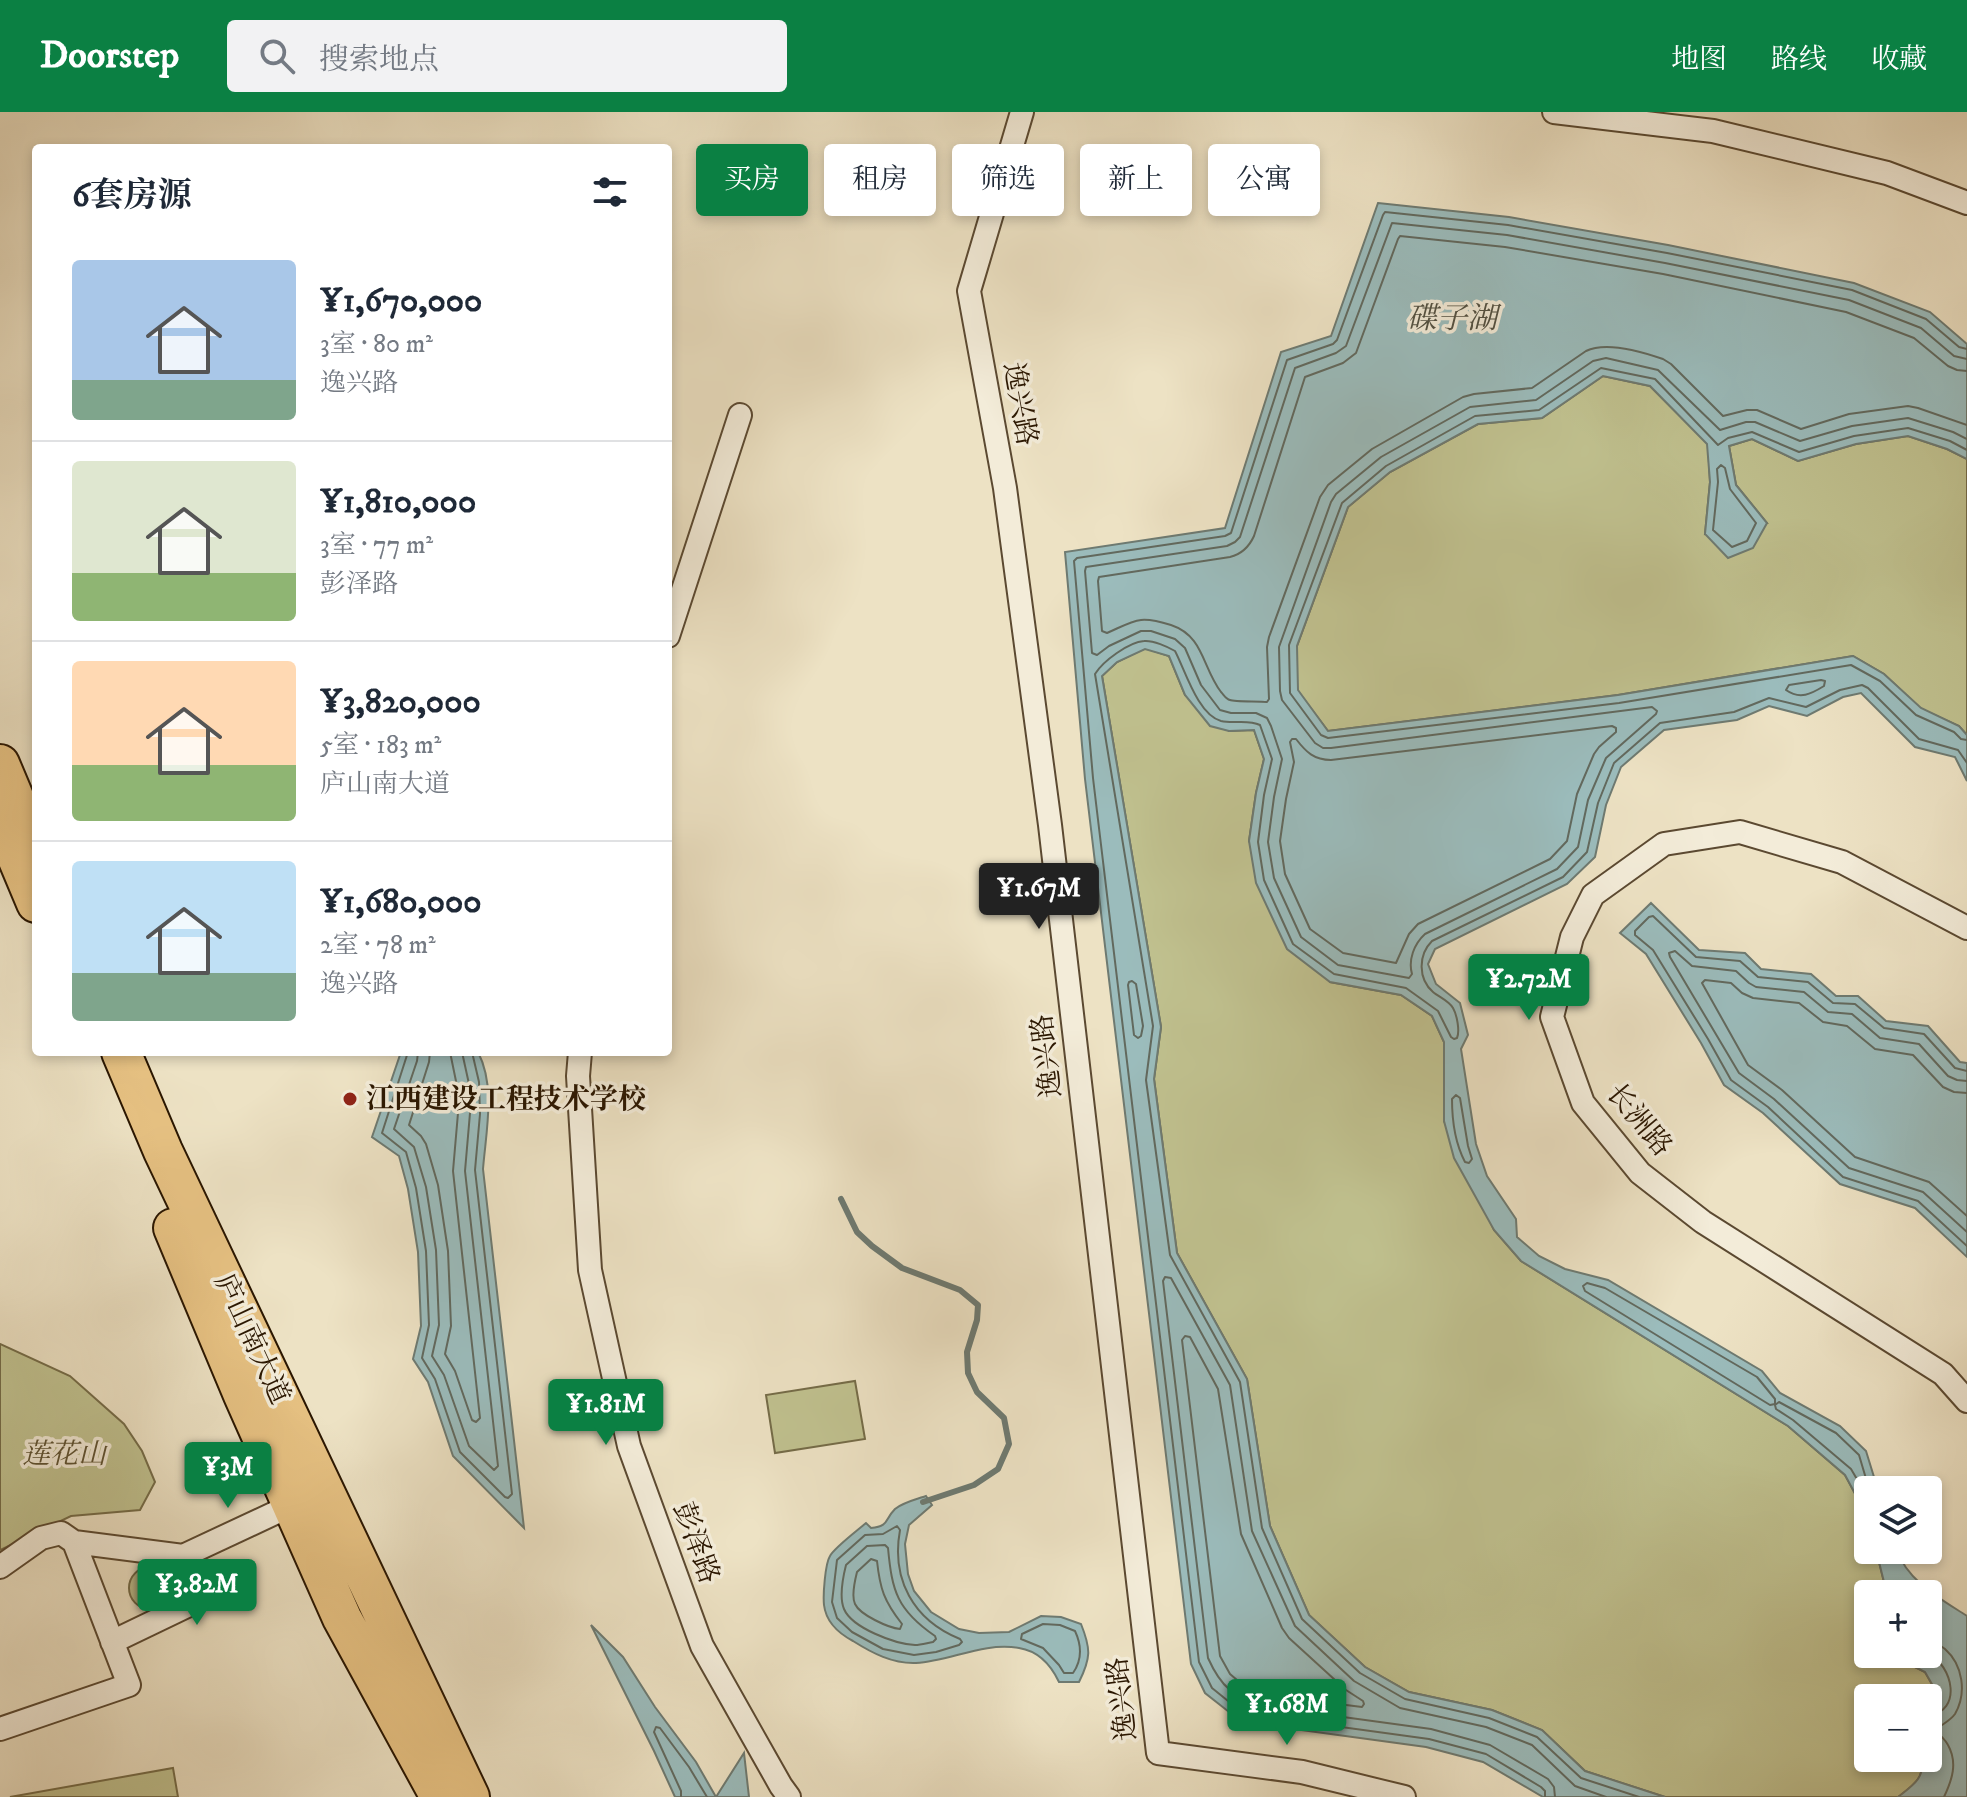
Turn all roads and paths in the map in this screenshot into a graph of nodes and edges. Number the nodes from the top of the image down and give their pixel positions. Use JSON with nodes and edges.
{"nodes":[{"id":1,"x":1022,"y":112,"type":"edge"},
{"id":2,"x":1554,"y":112,"type":"edge"},
{"id":3,"x":1967,"y":203,"type":"edge"},
{"id":4,"x":740,"y":415,"type":"dead end"},
{"id":5,"x":672,"y":624,"type":"edge"},
{"id":6,"x":0,"y":764,"type":"edge"},
{"id":7,"x":0,"y":817,"type":"edge"},
{"id":8,"x":32,"y":840,"type":"edge"},
{"id":9,"x":32,"y":893,"type":"edge"},
{"id":10,"x":1967,"y":928,"type":"edge"},
{"id":11,"x":101,"y":1056,"type":"edge"},
{"id":12,"x":123,"y":1056,"type":"edge"},
{"id":13,"x":580,"y":1056,"type":"edge"},
{"id":14,"x":1967,"y":1401,"type":"edge"},
{"id":15,"x":292,"y":1505,"type":"junction"},
{"id":16,"x":74,"y":1542,"type":"junction"},
{"id":17,"x":183,"y":1556,"type":"junction"},
{"id":18,"x":0,"y":1567,"type":"edge"},
{"id":19,"x":112,"y":1642,"type":"junction"},
{"id":20,"x":0,"y":1729,"type":"edge"},
{"id":21,"x":440,"y":1797,"type":"edge"},
{"id":22,"x":470,"y":1797,"type":"edge"},
{"id":23,"x":789,"y":1797,"type":"edge"},
{"id":24,"x":1404,"y":1797,"type":"edge"}],
"edges":[{"from":1,"to":24,"type":"street","name":"逸兴路"},
{"from":2,"to":3,"type":"street"},
{"from":4,"to":5,"type":"street"},
{"from":6,"to":8,"type":"highway"},
{"from":7,"to":9,"type":"highway"},
{"from":10,"to":14,"type":"street","name":"长洲路"},
{"from":11,"to":15,"type":"highway","name":"庐山南大道"},
{"from":12,"to":22,"type":"highway","name":"庐山南大道"},
{"from":13,"to":23,"type":"street","name":"彭泽路"},
{"from":15,"to":17,"type":"street"},
{"from":15,"to":21,"type":"highway","name":"庐山南大道"},
{"from":16,"to":17,"type":"street"},
{"from":16,"to":18,"type":"street"},
{"from":16,"to":19,"type":"street"},
{"from":17,"to":19,"type":"street"},
{"from":19,"to":20,"type":"street"}]}
